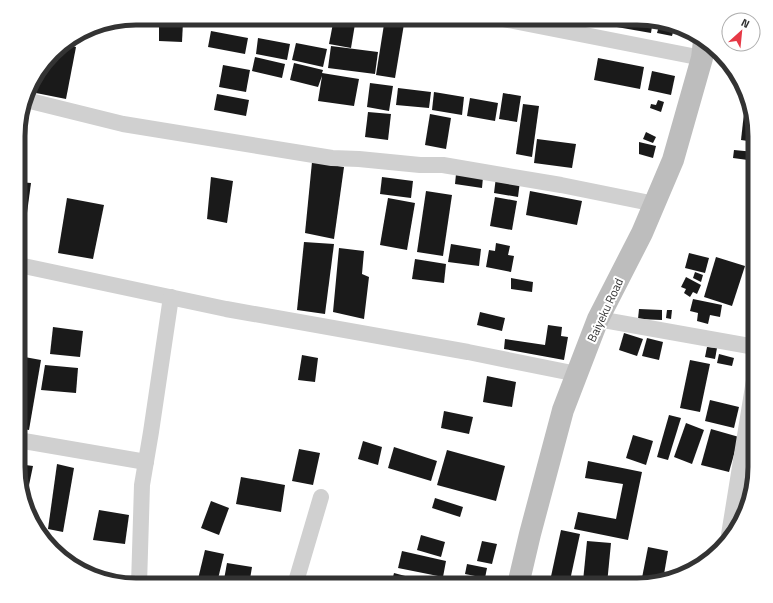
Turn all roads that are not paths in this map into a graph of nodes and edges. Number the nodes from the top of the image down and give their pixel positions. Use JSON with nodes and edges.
{"nodes":[{"id":1,"x":544,"y":25,"type":"edge"},
{"id":2,"x":703,"y":49,"type":"edge"},
{"id":3,"x":31,"y":101,"type":"edge"},
{"id":4,"x":655,"y":204,"type":"junction"},
{"id":5,"x":25,"y":266,"type":"edge"},
{"id":6,"x":171,"y":297,"type":"junction"},
{"id":7,"x":598,"y":319,"type":"junction"},
{"id":8,"x":748,"y":346,"type":"edge"},
{"id":9,"x":577,"y":374,"type":"junction"},
{"id":10,"x":748,"y":417,"type":"edge"},
{"id":11,"x":25,"y":441,"type":"edge"},
{"id":12,"x":146,"y":462,"type":"junction"},
{"id":13,"x":321,"y":497,"type":"dead end"},
{"id":14,"x":730,"y":527,"type":"edge"},
{"id":15,"x":139,"y":578,"type":"edge"},
{"id":16,"x":297,"y":578,"type":"edge"},
{"id":17,"x":520,"y":578,"type":"edge"}],
"edges":[{"from":1,"to":2,"type":"street"},
{"from":2,"to":4,"type":"main road","name":"Baiyeku Road"},
{"from":3,"to":4,"type":"street"},
{"from":4,"to":7,"type":"main road","name":"Baiyeku Road"},
{"from":5,"to":6,"type":"street"},
{"from":6,"to":9,"type":"street"},
{"from":6,"to":12,"type":"street"},
{"from":7,"to":8,"type":"street"},
{"from":7,"to":9,"type":"main road","name":"Baiyeku Road"},
{"from":9,"to":17,"type":"main road","name":"Baiyeku Road"},
{"from":10,"to":14,"type":"street"},
{"from":11,"to":12,"type":"street"},
{"from":12,"to":15,"type":"street"},
{"from":13,"to":16,"type":"street"}]}
